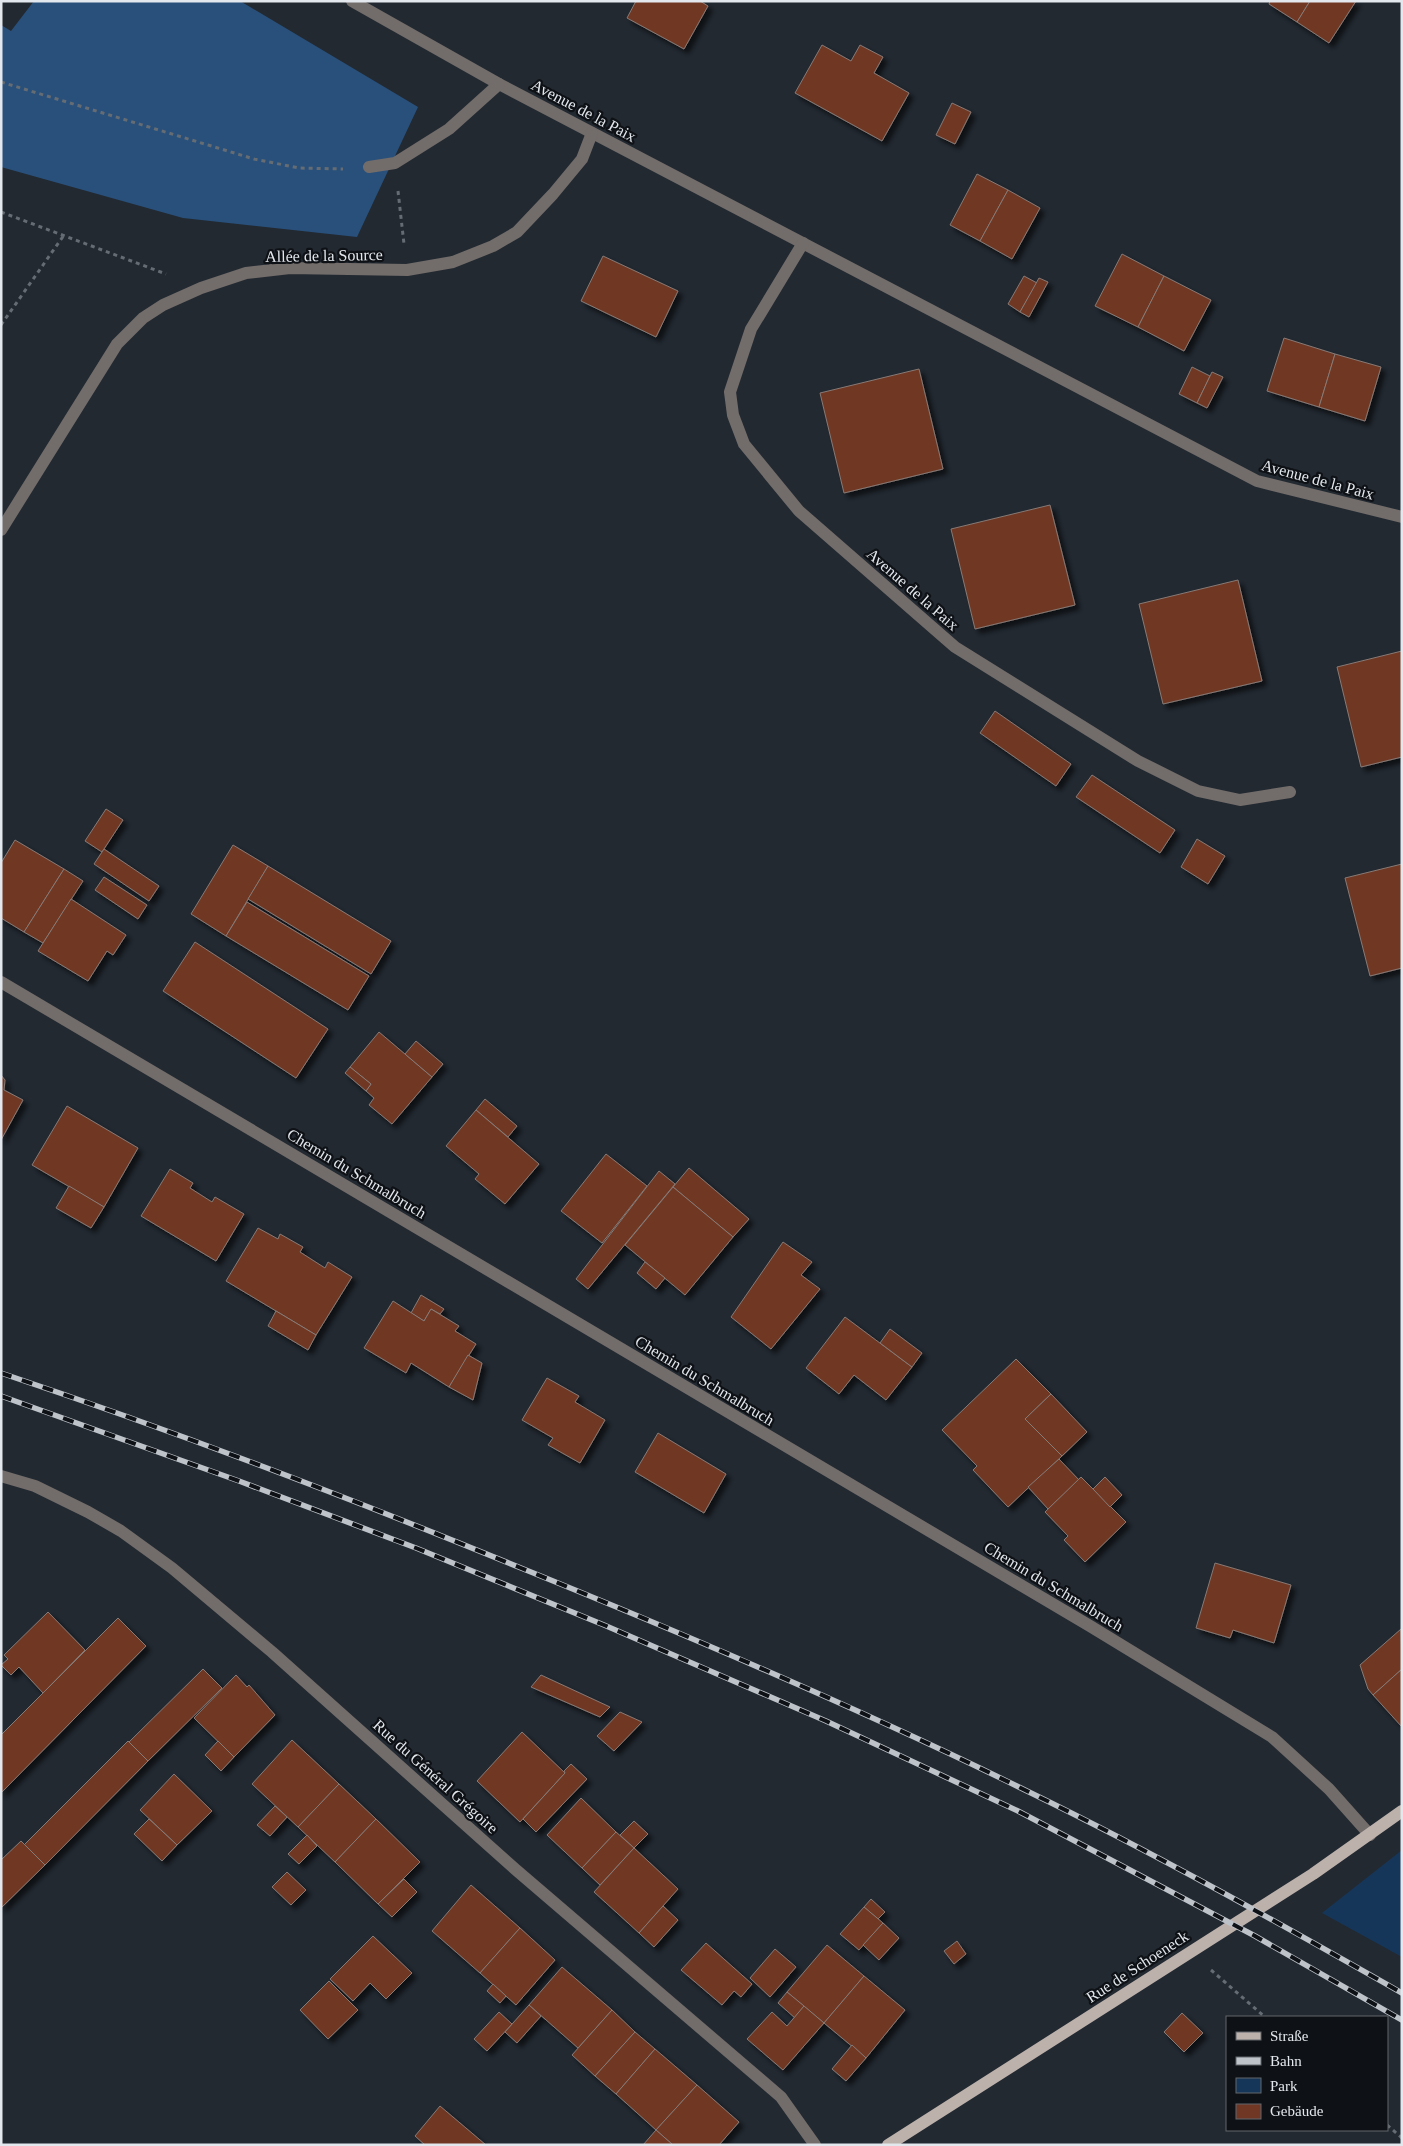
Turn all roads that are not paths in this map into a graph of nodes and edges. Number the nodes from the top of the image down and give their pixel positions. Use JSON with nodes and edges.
{"nodes":[{"id":1,"x":352,"y":1,"type":"edge"},
{"id":2,"x":499,"y":84,"type":"junction"},
{"id":3,"x":592,"y":133,"type":"junction"},
{"id":4,"x":369,"y":167,"type":"road end"},
{"id":5,"x":803,"y":243,"type":"junction"},
{"id":6,"x":1402,"y":518,"type":"edge"},
{"id":7,"x":1,"y":530,"type":"edge"},
{"id":8,"x":1290,"y":792,"type":"dead end"},
{"id":9,"x":1,"y":982,"type":"edge"},
{"id":10,"x":1,"y":1476,"type":"edge"},
{"id":11,"x":1402,"y":1812,"type":"edge"},
{"id":12,"x":1370,"y":1835,"type":"junction"},
{"id":13,"x":815,"y":2145,"type":"edge"},
{"id":14,"x":888,"y":2145,"type":"edge"}],
"edges":[{"from":1,"to":2,"type":"street","name":"Avenue de la Paix"},
{"from":2,"to":3,"type":"street","name":"Avenue de la Paix"},
{"from":2,"to":4,"type":"street"},
{"from":3,"to":5,"type":"street","name":"Avenue de la Paix"},
{"from":3,"to":7,"type":"street","name":"Allée de la Source"},
{"from":5,"to":6,"type":"street","name":"Avenue de la Paix"},
{"from":5,"to":8,"type":"street","name":"Avenue de la Paix"},
{"from":9,"to":12,"type":"street","name":"Chemin du Schmalbruch"},
{"from":10,"to":13,"type":"street","name":"Rue du Général Grégoire"},
{"from":11,"to":12,"type":"main road","name":"Rue de Schoeneck"},
{"from":12,"to":14,"type":"main road","name":"Rue de Schoeneck"}]}
